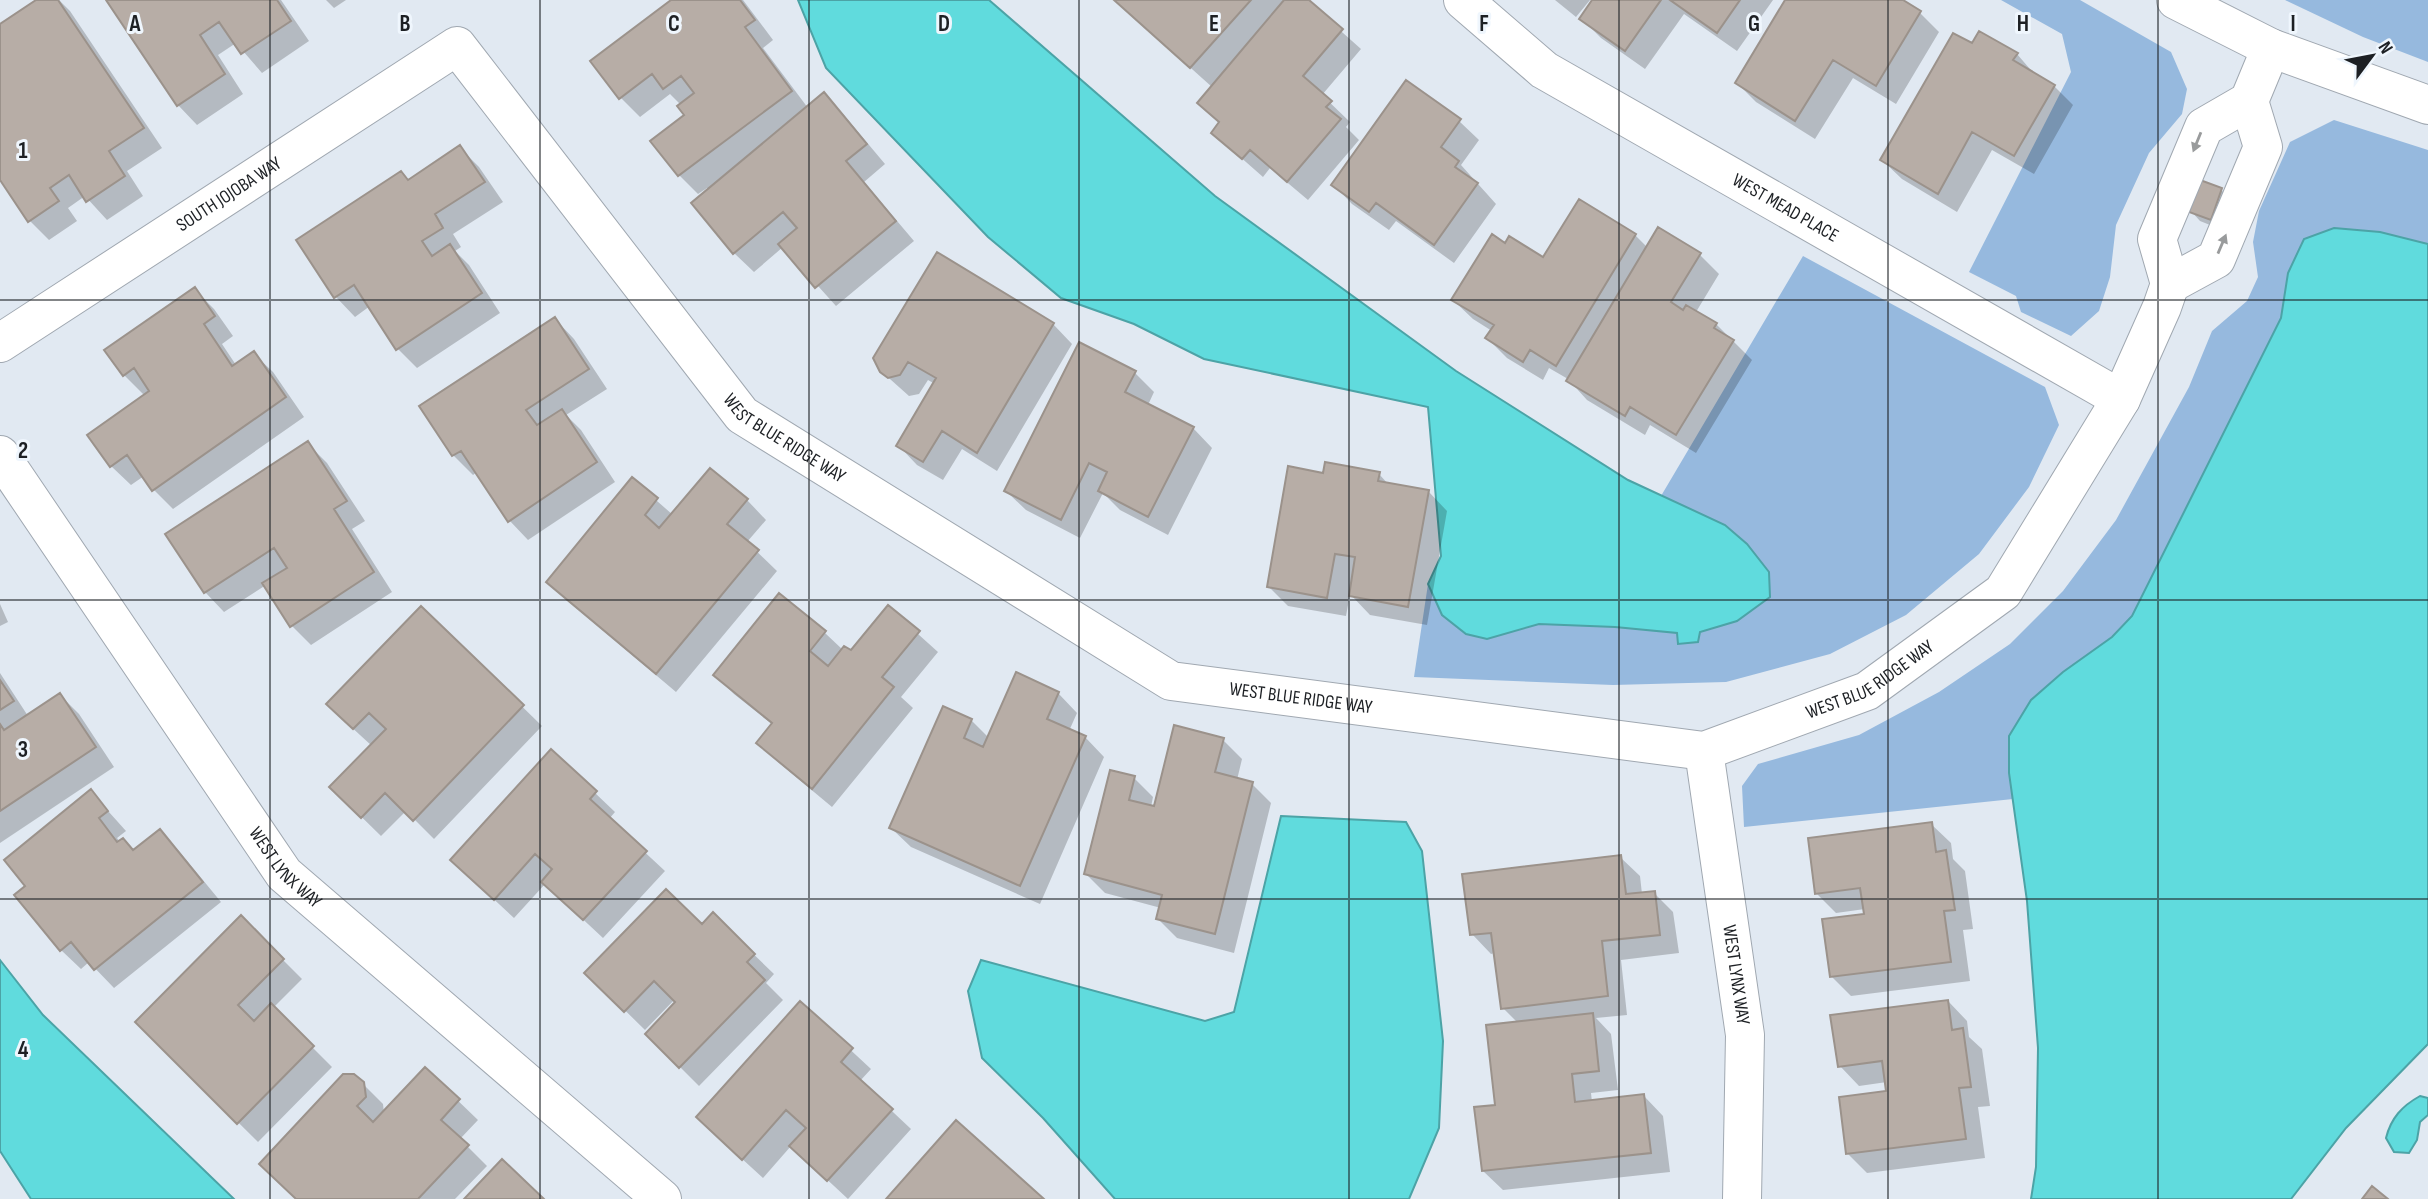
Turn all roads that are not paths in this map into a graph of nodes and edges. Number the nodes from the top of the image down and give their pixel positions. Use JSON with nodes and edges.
{"nodes":[{"id":1,"x":1463,"y":0,"type":"edge"},
{"id":2,"x":2176,"y":0,"type":"edge"},
{"id":3,"x":457,"y":46,"type":"joint"},
{"id":4,"x":2271,"y":48,"type":"junction"},
{"id":5,"x":2249,"y":101,"type":"junction"},
{"id":6,"x":2428,"y":105,"type":"edge"},
{"id":7,"x":2171,"y":284,"type":"junction"},
{"id":8,"x":0,"y":343,"type":"edge"},
{"id":9,"x":2121,"y":400,"type":"junction"},
{"id":10,"x":0,"y":455,"type":"edge"},
{"id":11,"x":1704,"y":751,"type":"junction"},
{"id":12,"x":662,"y":1199,"type":"edge"},
{"id":13,"x":1742,"y":1199,"type":"edge"}],
"edges":[{"from":1,"to":9,"type":"street","name":"WEST MEAD PLACE"},
{"from":2,"to":4,"type":"street"},
{"from":3,"to":8,"type":"street","name":"SOUTH JOJOBA WAY"},
{"from":3,"to":11,"type":"street","name":"WEST BLUE RIDGE WAY"},
{"from":4,"to":5,"type":"street"},
{"from":4,"to":6,"type":"street"},
{"from":5,"to":7,"type":"street","one_way":true},
{"from":7,"to":5,"type":"street","one_way":true},
{"from":7,"to":9,"type":"street","name":"WEST BLUE RIDGE WAY"},
{"from":9,"to":11,"type":"street","name":"WEST BLUE RIDGE WAY"},
{"from":10,"to":12,"type":"street","name":"WEST LYNX WAY"},
{"from":11,"to":13,"type":"street","name":"WEST LYNX WAY"}]}
